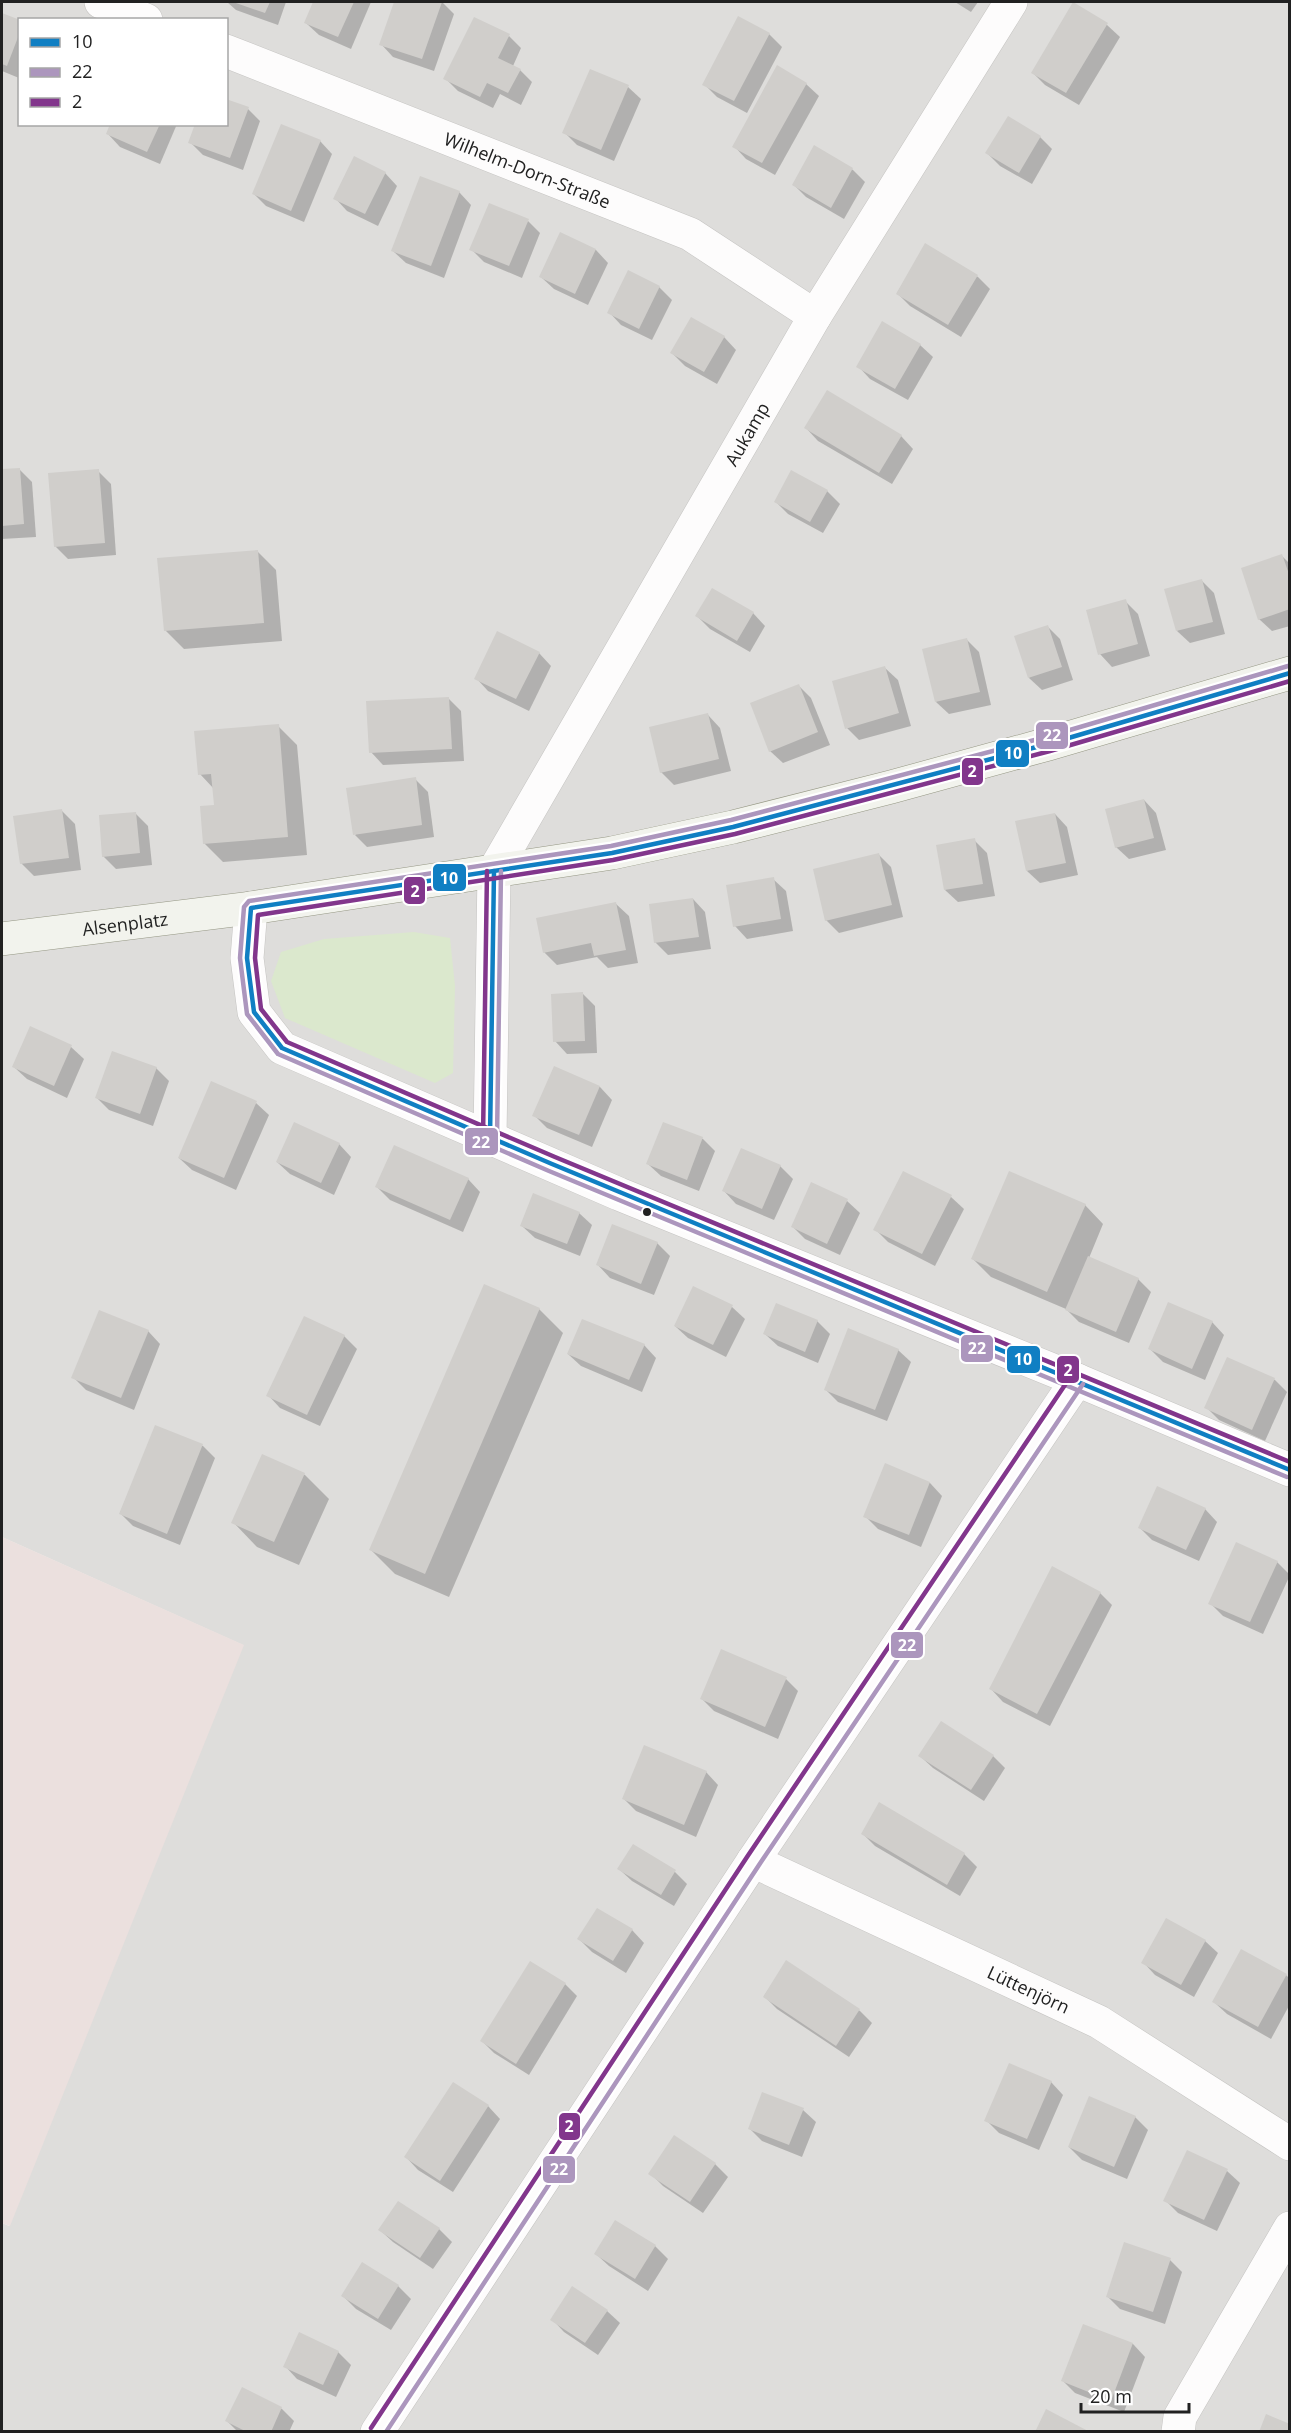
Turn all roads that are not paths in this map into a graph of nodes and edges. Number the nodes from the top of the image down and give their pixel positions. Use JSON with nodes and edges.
{"nodes":[{"id":1,"x":101,"y":2,"type":"edge"},
{"id":2,"x":1011,"y":2,"type":"edge"},
{"id":3,"x":141,"y":18,"type":"edge"},
{"id":4,"x":228,"y":52,"type":"edge"},
{"id":5,"x":815,"y":316,"type":"junction"},
{"id":6,"x":1290,"y":673,"type":"edge"},
{"id":7,"x":494,"y":871,"type":"junction"},
{"id":8,"x":250,"y":908,"type":"junction"},
{"id":9,"x":2,"y":939,"type":"edge"},
{"id":10,"x":490,"y":1138,"type":"junction"},
{"id":11,"x":1077,"y":1380,"type":"junction"},
{"id":12,"x":1290,"y":1470,"type":"edge"},
{"id":13,"x":753,"y":1862,"type":"junction"},
{"id":14,"x":1290,"y":2144,"type":"edge"},
{"id":15,"x":1290,"y":2228,"type":"edge"},
{"id":16,"x":377,"y":2432,"type":"edge"},
{"id":17,"x":1178,"y":2432,"type":"edge"}],
"edges":[{"from":1,"to":3,"type":"street"},
{"from":2,"to":5,"type":"street","name":"Aukamp"},
{"from":4,"to":5,"type":"street","name":"Wilhelm-Dorn-Straße"},
{"from":5,"to":7,"type":"street","name":"Aukamp"},
{"from":6,"to":7,"type":"main road","name":"Alsenplatz"},
{"from":7,"to":8,"type":"main road","name":"Alsenplatz"},
{"from":7,"to":10,"type":"street"},
{"from":8,"to":9,"type":"main road","name":"Alsenplatz"},
{"from":8,"to":10,"type":"street"},
{"from":10,"to":11,"type":"street"},
{"from":11,"to":12,"type":"street"},
{"from":11,"to":13,"type":"street"},
{"from":13,"to":14,"type":"street","name":"Lüttenjörn"},
{"from":13,"to":16,"type":"street"},
{"from":15,"to":17,"type":"street"}]}
